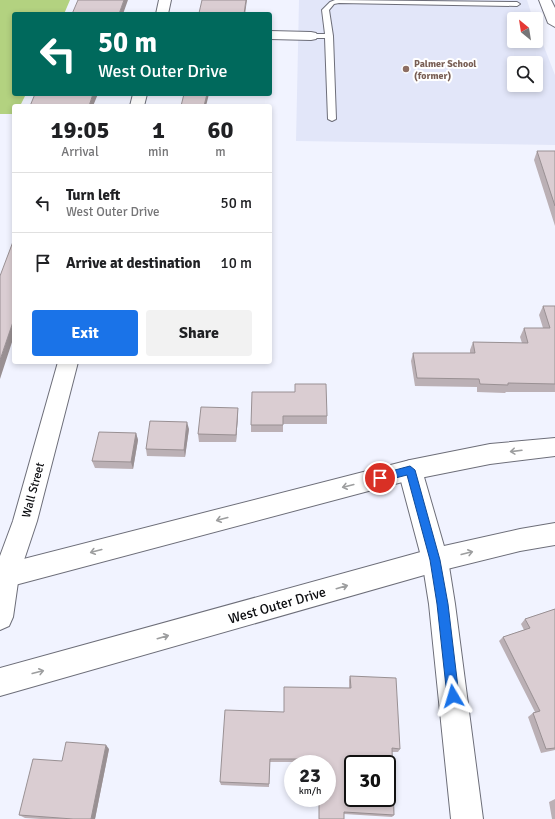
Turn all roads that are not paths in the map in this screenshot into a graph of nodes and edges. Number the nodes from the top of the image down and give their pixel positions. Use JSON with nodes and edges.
{"nodes":[{"id":1,"x":166,"y":0,"type":"edge"},
{"id":2,"x":545,"y":0,"type":"edge"},
{"id":3,"x":517,"y":4,"type":"dead end"},
{"id":4,"x":163,"y":12,"type":"edge"},
{"id":5,"x":555,"y":22,"type":"edge"},
{"id":6,"x":272,"y":35,"type":"edge"},
{"id":7,"x":311,"y":36,"type":"joint"},
{"id":8,"x":329,"y":36,"type":"junction"},
{"id":9,"x":332,"y":120,"type":"dead end"},
{"id":10,"x":67,"y":364,"type":"edge"},
{"id":11,"x":555,"y":447,"type":"edge"},
{"id":12,"x":410,"y":470,"type":"junction"},
{"id":13,"x":555,"y":534,"type":"edge"},
{"id":14,"x":435,"y":560,"type":"junction"},
{"id":15,"x":3,"y":576,"type":"edge"},
{"id":16,"x":0,"y":617,"type":"edge"},
{"id":17,"x":0,"y":682,"type":"edge"},
{"id":18,"x":467,"y":819,"type":"edge"}],
"edges":[{"from":1,"to":4,"type":"main road"},
{"from":2,"to":5,"type":"main road"},
{"from":3,"to":8,"type":"lane"},
{"from":6,"to":7,"type":"main road"},
{"from":7,"to":8,"type":"lane"},
{"from":8,"to":9,"type":"lane"},
{"from":10,"to":15,"type":"main road","name":"Wall Street"},
{"from":11,"to":12,"type":"main road","one_way":true},
{"from":12,"to":14,"type":"main road"},
{"from":12,"to":15,"type":"main road","one_way":true},
{"from":14,"to":13,"type":"main road","name":"West Outer Drive","one_way":true},
{"from":17,"to":14,"type":"main road","name":"West Outer Drive","one_way":true},
{"from":14,"to":18,"type":"main road"},
{"from":15,"to":16,"type":"main road","name":"Wall Street"}]}
